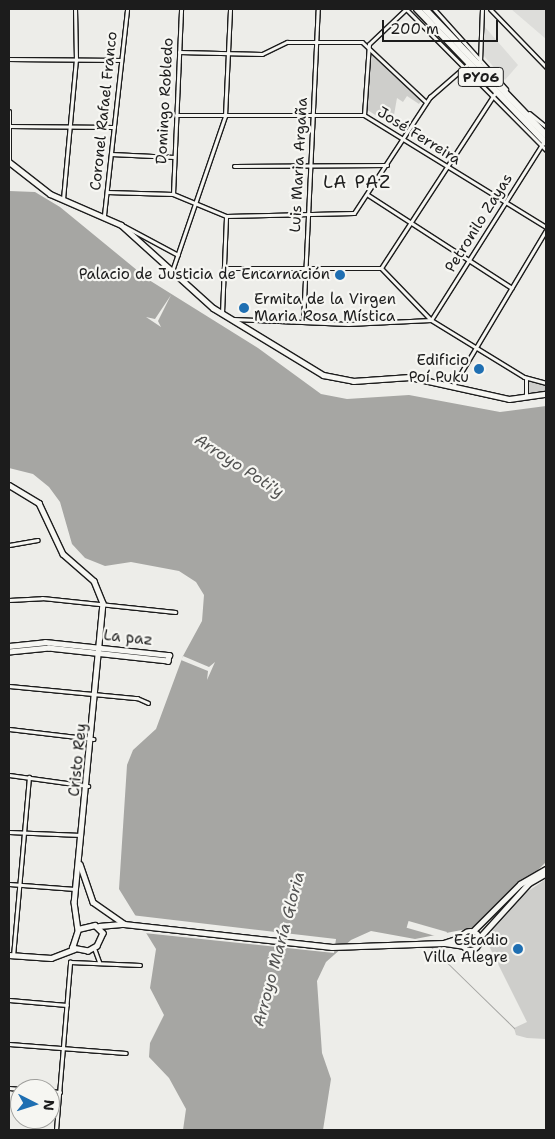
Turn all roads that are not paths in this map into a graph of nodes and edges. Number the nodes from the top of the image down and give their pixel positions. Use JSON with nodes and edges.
{"nodes":[{"id":1,"x":75,"y":9,"type":"edge"},
{"id":2,"x":127,"y":9,"type":"edge"},
{"id":3,"x":181,"y":9,"type":"edge"},
{"id":4,"x":230,"y":9,"type":"edge"},
{"id":5,"x":318,"y":9,"type":"edge"},
{"id":6,"x":406,"y":9,"type":"edge"},
{"id":7,"x":417,"y":9,"type":"edge"},
{"id":8,"x":425,"y":9,"type":"edge"},
{"id":9,"x":434,"y":9,"type":"edge"},
{"id":10,"x":482,"y":9,"type":"edge"},
{"id":11,"x":490,"y":9,"type":"edge"},
{"id":12,"x":316,"y":42,"type":"junction"},
{"id":13,"x":369,"y":44,"type":"junction"},
{"id":14,"x":179,"y":52,"type":"junction"},
{"id":15,"x":228,"y":54,"type":"junction"},
{"id":16,"x":9,"y":59,"type":"edge"},
{"id":17,"x":76,"y":60,"type":"junction"},
{"id":18,"x":121,"y":60,"type":"junction"},
{"id":19,"x":480,"y":63,"type":"junction"},
{"id":20,"x":465,"y":66,"type":"junction"},
{"id":21,"x":546,"y":67,"type":"edge"},
{"id":22,"x":496,"y":90,"type":"junction"},
{"id":23,"x":426,"y":102,"type":"junction"},
{"id":24,"x":9,"y":111,"type":"edge"},
{"id":25,"x":176,"y":115,"type":"junction"},
{"id":26,"x":313,"y":115,"type":"junction"},
{"id":27,"x":364,"y":115,"type":"junction"},
{"id":28,"x":225,"y":116,"type":"junction"},
{"id":29,"x":71,"y":125,"type":"junction"},
{"id":30,"x":9,"y":126,"type":"edge"},
{"id":31,"x":114,"y":127,"type":"junction"},
{"id":32,"x":546,"y":127,"type":"edge"},
{"id":33,"x":403,"y":138,"type":"junction"},
{"id":34,"x":545,"y":141,"type":"edge"},
{"id":35,"x":546,"y":150,"type":"edge"},
{"id":36,"x":111,"y":154,"type":"junction"},
{"id":37,"x":174,"y":157,"type":"junction"},
{"id":38,"x":9,"y":162,"type":"edge"},
{"id":39,"x":311,"y":164,"type":"junction"},
{"id":40,"x":387,"y":164,"type":"junction"},
{"id":41,"x":234,"y":166,"type":"dead end"},
{"id":42,"x":447,"y":166,"type":"junction"},
{"id":43,"x":107,"y":192,"type":"junction"},
{"id":44,"x":173,"y":194,"type":"junction"},
{"id":45,"x":368,"y":195,"type":"junction"},
{"id":46,"x":63,"y":199,"type":"junction"},
{"id":47,"x":505,"y":202,"type":"junction"},
{"id":48,"x":196,"y":203,"type":"junction"},
{"id":49,"x":308,"y":214,"type":"junction"},
{"id":50,"x":104,"y":216,"type":"junction"},
{"id":51,"x":226,"y":216,"type":"junction"},
{"id":52,"x":410,"y":222,"type":"junction"},
{"id":53,"x":121,"y":225,"type":"junction"},
{"id":54,"x":546,"y":228,"type":"edge"},
{"id":55,"x":178,"y":255,"type":"junction"},
{"id":56,"x":470,"y":261,"type":"junction"},
{"id":57,"x":224,"y":268,"type":"junction"},
{"id":58,"x":306,"y":268,"type":"junction"},
{"id":59,"x":381,"y":268,"type":"junction"},
{"id":60,"x":172,"y":271,"type":"junction"},
{"id":61,"x":512,"y":288,"type":"junction"},
{"id":62,"x":222,"y":314,"type":"junction"},
{"id":63,"x":230,"y":319,"type":"junction"},
{"id":64,"x":431,"y":320,"type":"junction"},
{"id":65,"x":303,"y":322,"type":"junction"},
{"id":66,"x":475,"y":348,"type":"junction"},
{"id":67,"x":524,"y":376,"type":"junction"},
{"id":68,"x":546,"y":384,"type":"edge"},
{"id":69,"x":453,"y":386,"type":"junction"},
{"id":70,"x":546,"y":394,"type":"edge"},
{"id":71,"x":520,"y":399,"type":"junction"},
{"id":72,"x":9,"y":485,"type":"edge"},
{"id":73,"x":38,"y":540,"type":"dead end"},
{"id":74,"x":9,"y":545,"type":"edge"},
{"id":75,"x":9,"y":600,"type":"edge"},
{"id":76,"x":103,"y":603,"type":"junction"},
{"id":77,"x":175,"y":612,"type":"dead end"},
{"id":78,"x":9,"y":646,"type":"edge"},
{"id":79,"x":101,"y":651,"type":"junction"},
{"id":80,"x":9,"y":652,"type":"edge"},
{"id":81,"x":9,"y":686,"type":"edge"},
{"id":82,"x":97,"y":694,"type":"junction"},
{"id":83,"x":148,"y":703,"type":"dead end"},
{"id":84,"x":9,"y":729,"type":"edge"},
{"id":85,"x":93,"y":739,"type":"junction"},
{"id":86,"x":9,"y":774,"type":"edge"},
{"id":87,"x":30,"y":777,"type":"junction"},
{"id":88,"x":88,"y":786,"type":"junction"},
{"id":89,"x":9,"y":832,"type":"edge"},
{"id":90,"x":23,"y":833,"type":"junction"},
{"id":91,"x":82,"y":835,"type":"junction"},
{"id":92,"x":79,"y":857,"type":"junction"},
{"id":93,"x":546,"y":869,"type":"edge"},
{"id":94,"x":546,"y":873,"type":"edge"},
{"id":95,"x":9,"y":884,"type":"edge"},
{"id":96,"x":19,"y":885,"type":"junction"},
{"id":97,"x":75,"y":889,"type":"junction"},
{"id":98,"x":76,"y":919,"type":"junction"},
{"id":99,"x":124,"y":924,"type":"junction"},
{"id":100,"x":86,"y":925,"type":"junction"},
{"id":101,"x":99,"y":926,"type":"junction"},
{"id":102,"x":112,"y":926,"type":"junction"},
{"id":103,"x":78,"y":929,"type":"junction"},
{"id":104,"x":473,"y":931,"type":"junction"},
{"id":105,"x":103,"y":935,"type":"junction"},
{"id":106,"x":462,"y":937,"type":"junction"},
{"id":107,"x":480,"y":937,"type":"junction"},
{"id":108,"x":444,"y":943,"type":"junction"},
{"id":109,"x":463,"y":946,"type":"junction"},
{"id":110,"x":73,"y":948,"type":"junction"},
{"id":111,"x":94,"y":948,"type":"junction"},
{"id":112,"x":11,"y":955,"type":"edge"},
{"id":113,"x":99,"y":962,"type":"junction"},
{"id":114,"x":140,"y":965,"type":"dead end"},
{"id":115,"x":9,"y":1000,"type":"edge"},
{"id":116,"x":67,"y":1005,"type":"junction"},
{"id":117,"x":9,"y":1044,"type":"edge"},
{"id":118,"x":64,"y":1049,"type":"junction"},
{"id":119,"x":126,"y":1053,"type":"dead end"},
{"id":120,"x":60,"y":1092,"type":"edge"}],
"edges":[{"from":1,"to":17,"type":"street"},
{"from":2,"to":18,"type":"street","name":"Coronel Rafael Franco"},
{"from":3,"to":14,"type":"street","name":"Domingo Robledo"},
{"from":4,"to":15,"type":"street"},
{"from":5,"to":12,"type":"street","name":"Luis Maria Argaña"},
{"from":6,"to":13,"type":"street"},
{"from":6,"to":20,"type":"street"},
{"from":7,"to":20,"type":"highway","number":"PY06"},
{"from":8,"to":19,"type":"highway","number":"PY06"},
{"from":9,"to":19,"type":"street"},
{"from":10,"to":19,"type":"street"},
{"from":11,"to":21,"type":"street"},
{"from":12,"to":13,"type":"street"},
{"from":12,"to":15,"type":"street"},
{"from":12,"to":26,"type":"street","name":"Luis Maria Argaña"},
{"from":13,"to":23,"type":"street"},
{"from":13,"to":27,"type":"street"},
{"from":14,"to":15,"type":"street"},
{"from":14,"to":25,"type":"street","name":"Domingo Robledo"},
{"from":15,"to":28,"type":"street"},
{"from":16,"to":17,"type":"street"},
{"from":17,"to":18,"type":"street"},
{"from":17,"to":29,"type":"street"},
{"from":18,"to":31,"type":"street","name":"Coronel Rafael Franco"},
{"from":19,"to":22,"type":"highway","number":"PY06"},
{"from":20,"to":22,"type":"highway","number":"PY06"},
{"from":20,"to":23,"type":"street"},
{"from":22,"to":32,"type":"street"},
{"from":22,"to":34,"type":"highway","number":"PY06"},
{"from":22,"to":34,"type":"street"},
{"from":22,"to":42,"type":"street"},
{"from":23,"to":33,"type":"street"},
{"from":24,"to":30,"type":"street"},
{"from":25,"to":28,"type":"street","name":"José Ferreira"},
{"from":25,"to":37,"type":"street","name":"Domingo Robledo"},
{"from":26,"to":27,"type":"street","name":"José Ferreira"},
{"from":26,"to":28,"type":"street","name":"José Ferreira"},
{"from":26,"to":39,"type":"street","name":"Luis Maria Argaña"},
{"from":27,"to":33,"type":"street","name":"José Ferreira"},
{"from":28,"to":48,"type":"street"},
{"from":29,"to":30,"type":"street"},
{"from":29,"to":31,"type":"street"},
{"from":29,"to":46,"type":"street"},
{"from":30,"to":38,"type":"street"},
{"from":31,"to":36,"type":"street","name":"Coronel Rafael Franco"},
{"from":33,"to":40,"type":"street"},
{"from":33,"to":42,"type":"street","name":"José Ferreira"},
{"from":34,"to":35,"type":"street"},
{"from":34,"to":47,"type":"street","name":"Petronilo Zayas"},
{"from":36,"to":37,"type":"street"},
{"from":36,"to":43,"type":"street","name":"Coronel Rafael Franco"},
{"from":37,"to":44,"type":"street","name":"Domingo Robledo"},
{"from":38,"to":46,"type":"main road"},
{"from":39,"to":40,"type":"street"},
{"from":39,"to":41,"type":"street"},
{"from":39,"to":49,"type":"street","name":"Luis Maria Argaña"},
{"from":40,"to":45,"type":"street"},
{"from":42,"to":47,"type":"street","name":"José Ferreira"},
{"from":42,"to":52,"type":"street"},
{"from":43,"to":44,"type":"street"},
{"from":43,"to":50,"type":"street","name":"Coronel Rafael Franco"},
{"from":44,"to":48,"type":"street"},
{"from":45,"to":49,"type":"street"},
{"from":45,"to":52,"type":"street"},
{"from":46,"to":50,"type":"main road"},
{"from":47,"to":54,"type":"street","name":"José Ferreira"},
{"from":47,"to":56,"type":"street","name":"Petronilo Zayas"},
{"from":48,"to":51,"type":"street"},
{"from":48,"to":55,"type":"street"},
{"from":49,"to":51,"type":"street"},
{"from":49,"to":58,"type":"street","name":"Luis Maria Argaña"},
{"from":50,"to":53,"type":"main road"},
{"from":51,"to":57,"type":"street"},
{"from":52,"to":56,"type":"street"},
{"from":52,"to":59,"type":"street"},
{"from":53,"to":55,"type":"street"},
{"from":53,"to":60,"type":"main road"},
{"from":54,"to":61,"type":"street"},
{"from":55,"to":60,"type":"street"},
{"from":56,"to":61,"type":"street"},
{"from":56,"to":64,"type":"street","name":"Petronilo Zayas"},
{"from":57,"to":58,"type":"street"},
{"from":57,"to":62,"type":"street"},
{"from":58,"to":59,"type":"street"},
{"from":58,"to":65,"type":"street","name":"Luis Maria Argaña"},
{"from":59,"to":64,"type":"street"},
{"from":60,"to":62,"type":"main road"},
{"from":61,"to":66,"type":"street"},
{"from":62,"to":63,"type":"main road"},
{"from":63,"to":65,"type":"street"},
{"from":63,"to":69,"type":"main road"},
{"from":64,"to":65,"type":"street"},
{"from":64,"to":66,"type":"street"},
{"from":66,"to":67,"type":"street"},
{"from":66,"to":69,"type":"street"},
{"from":67,"to":68,"type":"street"},
{"from":67,"to":71,"type":"street"},
{"from":69,"to":71,"type":"main road"},
{"from":70,"to":71,"type":"main road"},
{"from":72,"to":76,"type":"street"},
{"from":73,"to":74,"type":"street"},
{"from":75,"to":76,"type":"street"},
{"from":76,"to":77,"type":"street"},
{"from":76,"to":79,"type":"street","name":"Cristo Rey"},
{"from":78,"to":79,"type":"street","name":"La paz"},
{"from":79,"to":79,"type":"street","name":"La paz"},
{"from":79,"to":80,"type":"street","name":"La paz"},
{"from":79,"to":82,"type":"street","name":"Cristo Rey"},
{"from":81,"to":82,"type":"street"},
{"from":82,"to":83,"type":"street"},
{"from":82,"to":85,"type":"street","name":"Cristo Rey"},
{"from":84,"to":85,"type":"street"},
{"from":85,"to":88,"type":"street","name":"Cristo Rey"},
{"from":86,"to":87,"type":"street"},
{"from":87,"to":88,"type":"street"},
{"from":87,"to":90,"type":"street"},
{"from":88,"to":91,"type":"street","name":"Cristo Rey"},
{"from":89,"to":90,"type":"street"},
{"from":90,"to":91,"type":"street"},
{"from":90,"to":96,"type":"street"},
{"from":91,"to":92,"type":"street","name":"Cristo Rey"},
{"from":92,"to":97,"type":"street","name":"Cristo Rey"},
{"from":92,"to":99,"type":"street"},
{"from":93,"to":104,"type":"street"},
{"from":94,"to":107,"type":"street"},
{"from":95,"to":96,"type":"street"},
{"from":96,"to":97,"type":"street"},
{"from":96,"to":112,"type":"street"},
{"from":97,"to":98,"type":"street","name":"Cristo Rey"},
{"from":98,"to":100,"type":"street"},
{"from":98,"to":103,"type":"street","name":"Cristo Rey"},
{"from":99,"to":102,"type":"street"},
{"from":99,"to":108,"type":"street"},
{"from":100,"to":101,"type":"street"},
{"from":100,"to":103,"type":"street"},
{"from":101,"to":102,"type":"street"},
{"from":101,"to":105,"type":"street"},
{"from":102,"to":105,"type":"street"},
{"from":103,"to":110,"type":"street"},
{"from":104,"to":106,"type":"street"},
{"from":104,"to":107,"type":"street"},
{"from":105,"to":111,"type":"street"},
{"from":106,"to":108,"type":"street"},
{"from":106,"to":109,"type":"street"},
{"from":107,"to":109,"type":"street"},
{"from":108,"to":109,"type":"street"},
{"from":110,"to":111,"type":"street"},
{"from":110,"to":112,"type":"street"},
{"from":111,"to":113,"type":"street"},
{"from":113,"to":114,"type":"street"},
{"from":113,"to":116,"type":"street"},
{"from":115,"to":116,"type":"street"},
{"from":116,"to":118,"type":"street"},
{"from":117,"to":118,"type":"street"},
{"from":118,"to":119,"type":"street"},
{"from":118,"to":120,"type":"street"}]}
